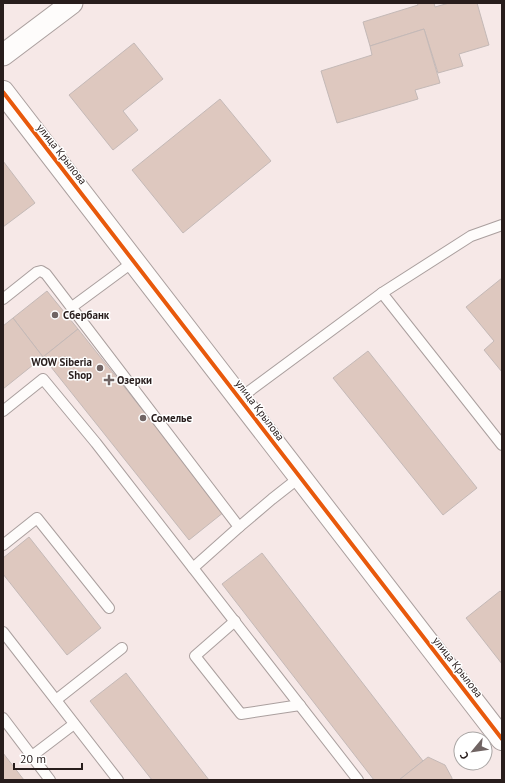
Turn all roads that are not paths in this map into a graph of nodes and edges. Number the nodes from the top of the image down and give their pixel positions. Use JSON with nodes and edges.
{"nodes":[{"id":1,"x":72,"y":3,"type":"edge"},
{"id":2,"x":3,"y":55,"type":"edge"},
{"id":3,"x":3,"y":92,"type":"edge"},
{"id":4,"x":502,"y":225,"type":"edge"},
{"id":5,"x":133,"y":262,"type":"junction"},
{"id":6,"x":382,"y":293,"type":"junction"},
{"id":7,"x":3,"y":299,"type":"edge"},
{"id":8,"x":72,"y":307,"type":"junction"},
{"id":9,"x":240,"y":398,"type":"junction"},
{"id":10,"x":3,"y":411,"type":"edge"},
{"id":11,"x":502,"y":445,"type":"edge"},
{"id":12,"x":300,"y":477,"type":"junction"},
{"id":13,"x":239,"y":527,"type":"junction"},
{"id":14,"x":3,"y":545,"type":"edge"},
{"id":15,"x":193,"y":568,"type":"junction"},
{"id":16,"x":109,"y":608,"type":"dead end"},
{"id":17,"x":235,"y":621,"type":"junction"},
{"id":18,"x":3,"y":632,"type":"edge"},
{"id":19,"x":122,"y":648,"type":"dead end"},
{"id":20,"x":56,"y":700,"type":"junction"},
{"id":21,"x":300,"y":706,"type":"junction"},
{"id":22,"x":4,"y":722,"type":"edge"},
{"id":23,"x":74,"y":724,"type":"junction"},
{"id":24,"x":502,"y":739,"type":"edge"},
{"id":25,"x":32,"y":756,"type":"junction"},
{"id":26,"x":50,"y":780,"type":"edge"},
{"id":27,"x":118,"y":780,"type":"edge"},
{"id":28,"x":358,"y":780,"type":"edge"}],
"edges":[{"from":1,"to":2,"type":"street"},
{"from":3,"to":5,"type":"street","name":"улица Крылова"},
{"from":4,"to":6,"type":"lane"},
{"from":5,"to":8,"type":"lane"},
{"from":5,"to":9,"type":"street","name":"улица Крылова"},
{"from":6,"to":9,"type":"lane"},
{"from":6,"to":11,"type":"lane"},
{"from":7,"to":8,"type":"lane"},
{"from":8,"to":13,"type":"lane"},
{"from":9,"to":12,"type":"street","name":"улица Крылова"},
{"from":10,"to":15,"type":"lane"},
{"from":12,"to":13,"type":"lane"},
{"from":12,"to":24,"type":"street","name":"улица Крылова"},
{"from":13,"to":15,"type":"lane"},
{"from":14,"to":16,"type":"lane"},
{"from":15,"to":17,"type":"lane"},
{"from":17,"to":21,"type":"lane"},
{"from":17,"to":21,"type":"lane"},
{"from":18,"to":20,"type":"lane"},
{"from":19,"to":20,"type":"lane"},
{"from":20,"to":23,"type":"lane"},
{"from":21,"to":28,"type":"lane"},
{"from":22,"to":25,"type":"lane"},
{"from":23,"to":25,"type":"lane"},
{"from":23,"to":27,"type":"lane"},
{"from":25,"to":26,"type":"lane"}]}
